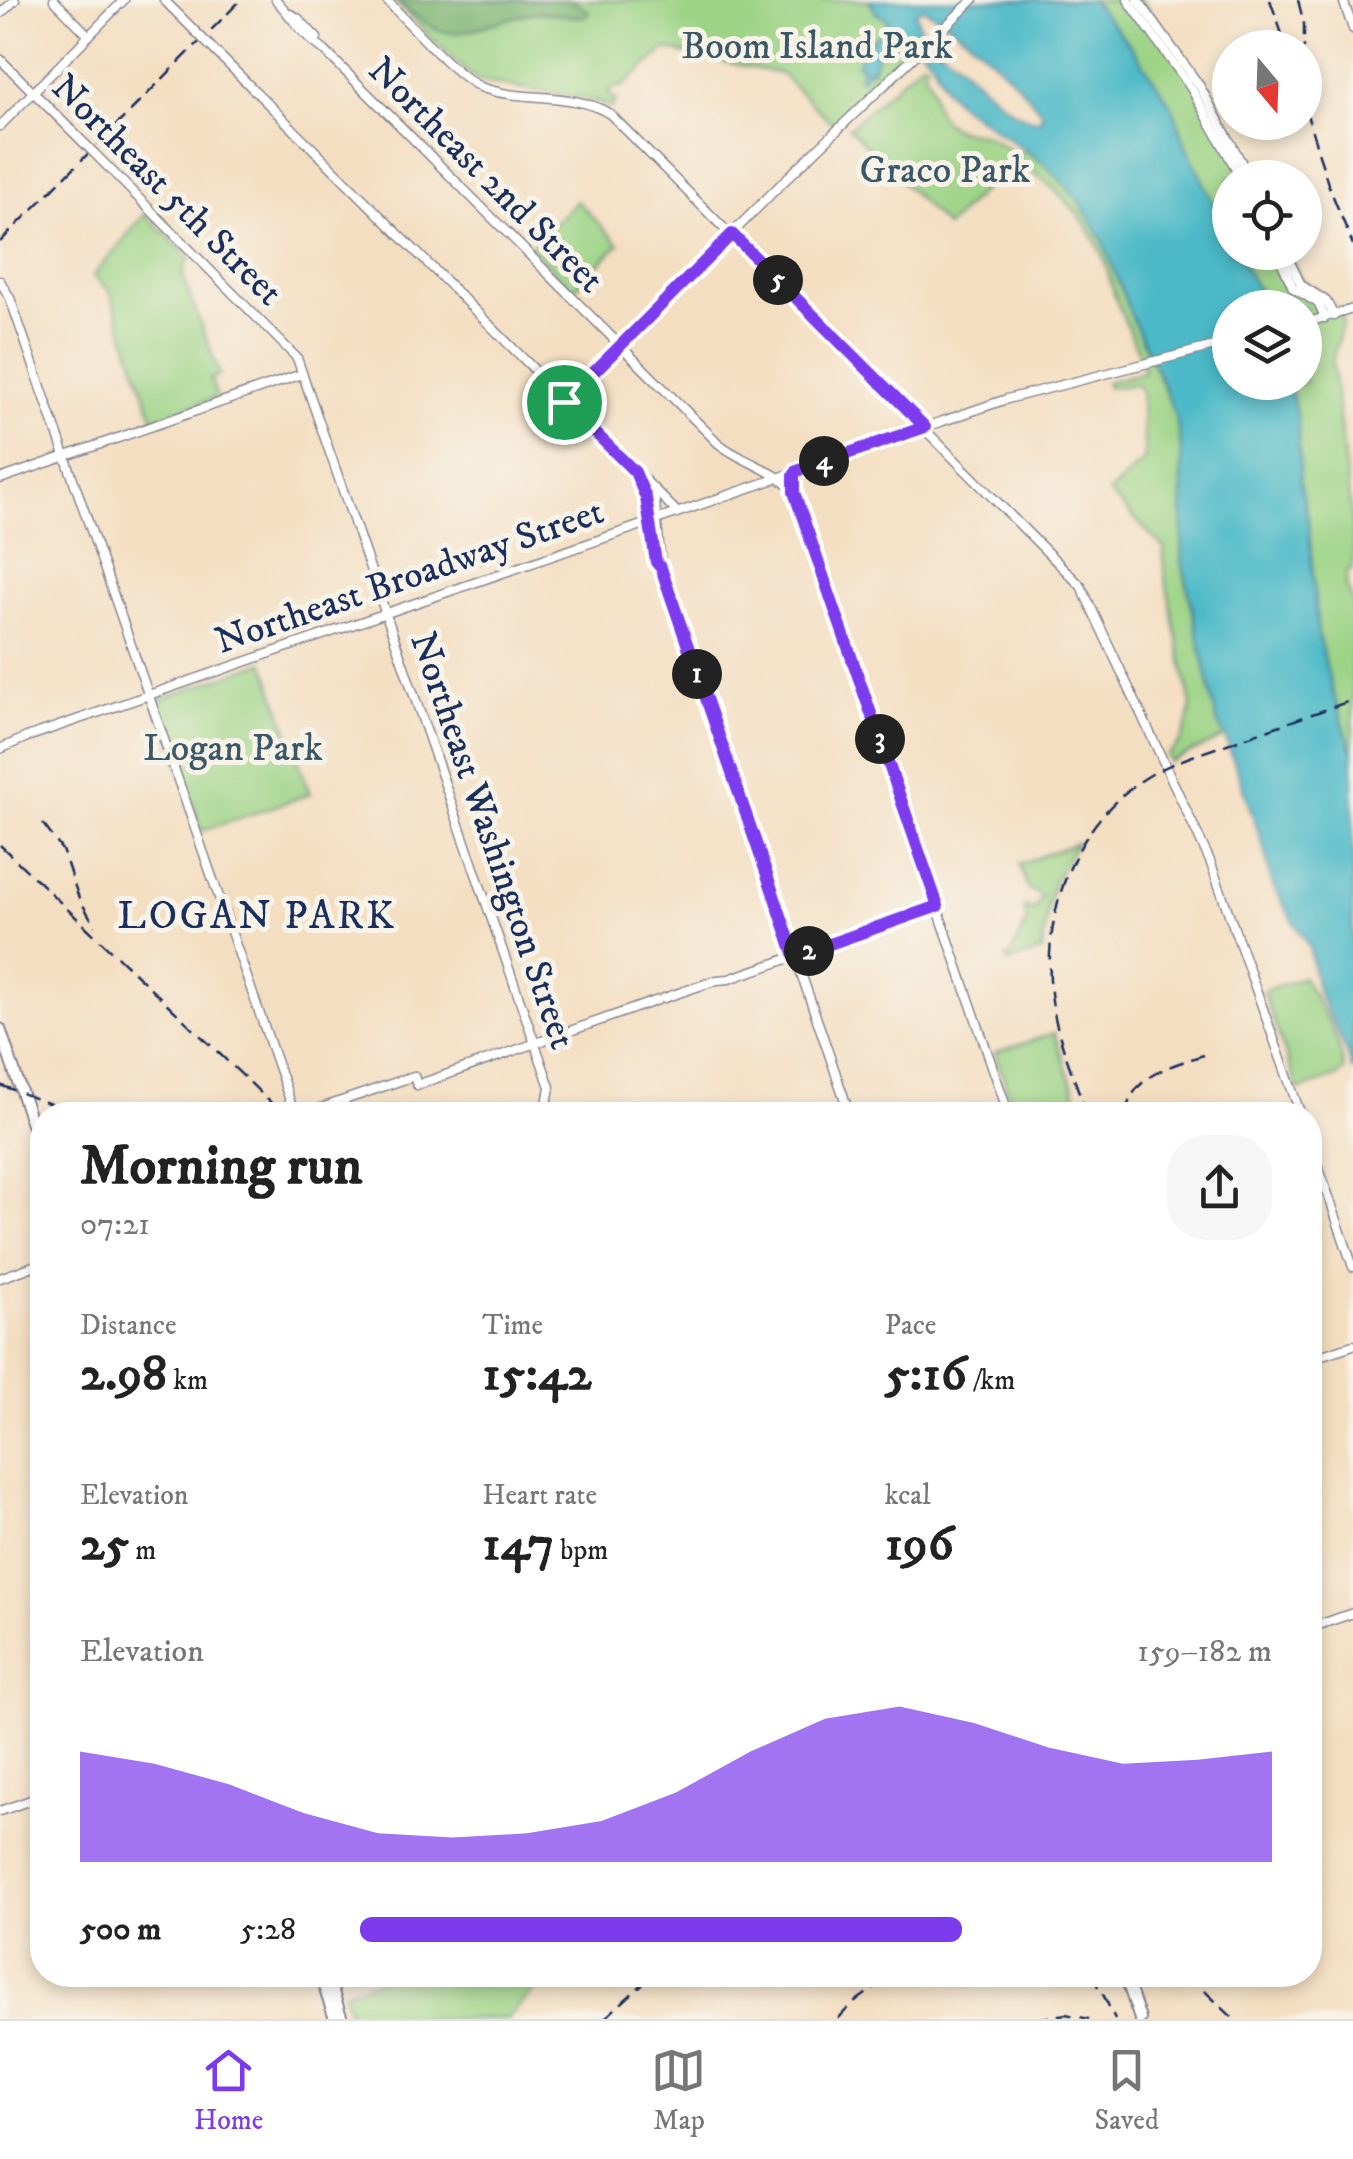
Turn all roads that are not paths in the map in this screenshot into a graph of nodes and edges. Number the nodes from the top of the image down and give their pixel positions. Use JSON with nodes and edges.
{"nodes":[{"id":1,"x":14,"y":0,"type":"edge"},
{"id":2,"x":54,"y":0,"type":"edge"},
{"id":3,"x":124,"y":0,"type":"edge"},
{"id":4,"x":164,"y":0,"type":"edge"},
{"id":5,"x":276,"y":0,"type":"edge"},
{"id":6,"x":386,"y":0,"type":"edge"},
{"id":7,"x":973,"y":0,"type":"edge"},
{"id":8,"x":1128,"y":0,"type":"edge"},
{"id":9,"x":1138,"y":0,"type":"edge"},
{"id":10,"x":1342,"y":0,"type":"edge"},
{"id":11,"x":0,"y":14,"type":"edge"},
{"id":12,"x":1353,"y":29,"type":"edge"},
{"id":13,"x":89,"y":36,"type":"junction"},
{"id":14,"x":0,"y":59,"type":"edge"},
{"id":15,"x":34,"y":92,"type":"junction"},
{"id":16,"x":0,"y":126,"type":"edge"},
{"id":17,"x":1231,"y":160,"type":"edge"},
{"id":18,"x":1240,"y":160,"type":"edge"},
{"id":19,"x":732,"y":234,"type":"junction"},
{"id":20,"x":1285,"y":270,"type":"edge"},
{"id":21,"x":1294,"y":270,"type":"edge"},
{"id":22,"x":0,"y":281,"type":"edge"},
{"id":23,"x":1353,"y":309,"type":"edge"},
{"id":24,"x":1330,"y":317,"type":"junction"},
{"id":25,"x":1322,"y":319,"type":"edge"},
{"id":26,"x":620,"y":346,"type":"junction"},
{"id":27,"x":1212,"y":346,"type":"edge"},
{"id":28,"x":297,"y":358,"type":"joint"},
{"id":29,"x":302,"y":374,"type":"junction"},
{"id":30,"x":564,"y":402,"type":"junction"},
{"id":31,"x":925,"y":427,"type":"junction"},
{"id":32,"x":66,"y":456,"type":"junction"},
{"id":33,"x":797,"y":471,"type":"junction"},
{"id":34,"x":635,"y":472,"type":"junction"},
{"id":35,"x":778,"y":477,"type":"junction"},
{"id":36,"x":0,"y":479,"type":"edge"},
{"id":37,"x":649,"y":482,"type":"junction"},
{"id":38,"x":794,"y":492,"type":"junction"},
{"id":39,"x":677,"y":512,"type":"junction"},
{"id":40,"x":653,"y":520,"type":"junction"},
{"id":41,"x":386,"y":613,"type":"junction"},
{"id":42,"x":148,"y":695,"type":"junction"},
{"id":43,"x":0,"y":745,"type":"edge"},
{"id":44,"x":938,"y":906,"type":"junction"},
{"id":45,"x":795,"y":956,"type":"junction"},
{"id":46,"x":0,"y":1029,"type":"edge"},
{"id":47,"x":535,"y":1043,"type":"junction"},
{"id":48,"x":0,"y":1046,"type":"edge"},
{"id":49,"x":293,"y":1102,"type":"edge"},
{"id":50,"x":341,"y":1102,"type":"edge"},
{"id":51,"x":547,"y":1102,"type":"edge"},
{"id":52,"x":846,"y":1102,"type":"edge"},
{"id":53,"x":1005,"y":1102,"type":"edge"},
{"id":54,"x":1295,"y":1102,"type":"edge"},
{"id":55,"x":30,"y":1118,"type":"edge"},
{"id":56,"x":30,"y":1130,"type":"edge"},
{"id":57,"x":1322,"y":1177,"type":"edge"},
{"id":58,"x":30,"y":1267,"type":"edge"},
{"id":59,"x":1353,"y":1267,"type":"edge"},
{"id":60,"x":0,"y":1278,"type":"edge"},
{"id":61,"x":1353,"y":1345,"type":"edge"},
{"id":62,"x":1322,"y":1356,"type":"edge"},
{"id":63,"x":1353,"y":1613,"type":"edge"},
{"id":64,"x":1322,"y":1624,"type":"edge"},
{"id":65,"x":30,"y":1800,"type":"edge"},
{"id":66,"x":0,"y":1811,"type":"edge"},
{"id":67,"x":325,"y":1987,"type":"edge"},
{"id":68,"x":330,"y":1987,"type":"edge"},
{"id":69,"x":1129,"y":1987,"type":"edge"},
{"id":70,"x":338,"y":2019,"type":"edge"},
{"id":71,"x":1140,"y":2019,"type":"edge"}],
"edges":[{"from":1,"to":11,"type":"street"},
{"from":2,"to":13,"type":"street"},
{"from":3,"to":13,"type":"street"},
{"from":4,"to":30,"type":"street","bridge":true},
{"from":5,"to":26,"type":"street","name":"Northeast 2nd Street"},
{"from":6,"to":19,"type":"street"},
{"from":7,"to":19,"type":"street"},
{"from":8,"to":17,"type":"street"},
{"from":9,"to":18,"type":"street"},
{"from":10,"to":12,"type":"street"},
{"from":13,"to":15,"type":"street"},
{"from":14,"to":15,"type":"street","name":"Northeast 5th Street"},
{"from":15,"to":16,"type":"street"},
{"from":15,"to":28,"type":"street","name":"Northeast 5th Street","bridge":true},
{"from":19,"to":26,"type":"street"},
{"from":19,"to":31,"type":"street"},
{"from":20,"to":24,"type":"street"},
{"from":21,"to":24,"type":"street"},
{"from":22,"to":32,"type":"street"},
{"from":23,"to":24,"type":"street"},
{"from":24,"to":25,"type":"street"},
{"from":26,"to":30,"type":"street"},
{"from":26,"to":35,"type":"street","name":"Northeast 2nd Street"},
{"from":27,"to":31,"type":"street","name":"Northeast Broadway Street"},
{"from":28,"to":29,"type":"street","name":"Northeast Washington Street"},
{"from":29,"to":32,"type":"street"},
{"from":29,"to":41,"type":"street","name":"Northeast Washington Street"},
{"from":30,"to":34,"type":"street"},
{"from":31,"to":33,"type":"street","name":"Northeast Broadway Street"},
{"from":31,"to":54,"type":"street"},
{"from":32,"to":36,"type":"street"},
{"from":32,"to":42,"type":"street"},
{"from":33,"to":35,"type":"street","name":"Northeast Broadway Street"},
{"from":33,"to":38,"type":"street"},
{"from":34,"to":37,"type":"street"},
{"from":34,"to":40,"type":"street"},
{"from":35,"to":38,"type":"street","name":"Northeast 2nd Street"},
{"from":35,"to":39,"type":"street","name":"Northeast Broadway Street"},
{"from":37,"to":39,"type":"street"},
{"from":37,"to":40,"type":"street"},
{"from":38,"to":44,"type":"street","name":"Northeast 2nd Street"},
{"from":39,"to":40,"type":"street","name":"Northeast Broadway Street"},
{"from":40,"to":41,"type":"street","name":"Northeast Broadway Street"},
{"from":40,"to":45,"type":"street"},
{"from":41,"to":42,"type":"street","name":"Northeast Broadway Street"},
{"from":41,"to":47,"type":"street","name":"Northeast Washington Street"},
{"from":42,"to":43,"type":"street","name":"Northeast Broadway Street"},
{"from":42,"to":49,"type":"street"},
{"from":44,"to":45,"type":"street"},
{"from":44,"to":53,"type":"street","name":"Northeast 2nd Street"},
{"from":45,"to":47,"type":"street"},
{"from":45,"to":52,"type":"street"},
{"from":46,"to":55,"type":"main road"},
{"from":47,"to":50,"type":"street"},
{"from":47,"to":51,"type":"street","name":"Northeast Washington Street"},
{"from":48,"to":56,"type":"main road"},
{"from":57,"to":59,"type":"street"},
{"from":58,"to":60,"type":"street"},
{"from":61,"to":62,"type":"street"},
{"from":63,"to":64,"type":"street"},
{"from":65,"to":66,"type":"street"},
{"from":67,"to":70,"type":"main road"},
{"from":68,"to":70,"type":"main road"},
{"from":69,"to":71,"type":"main road"}]}
